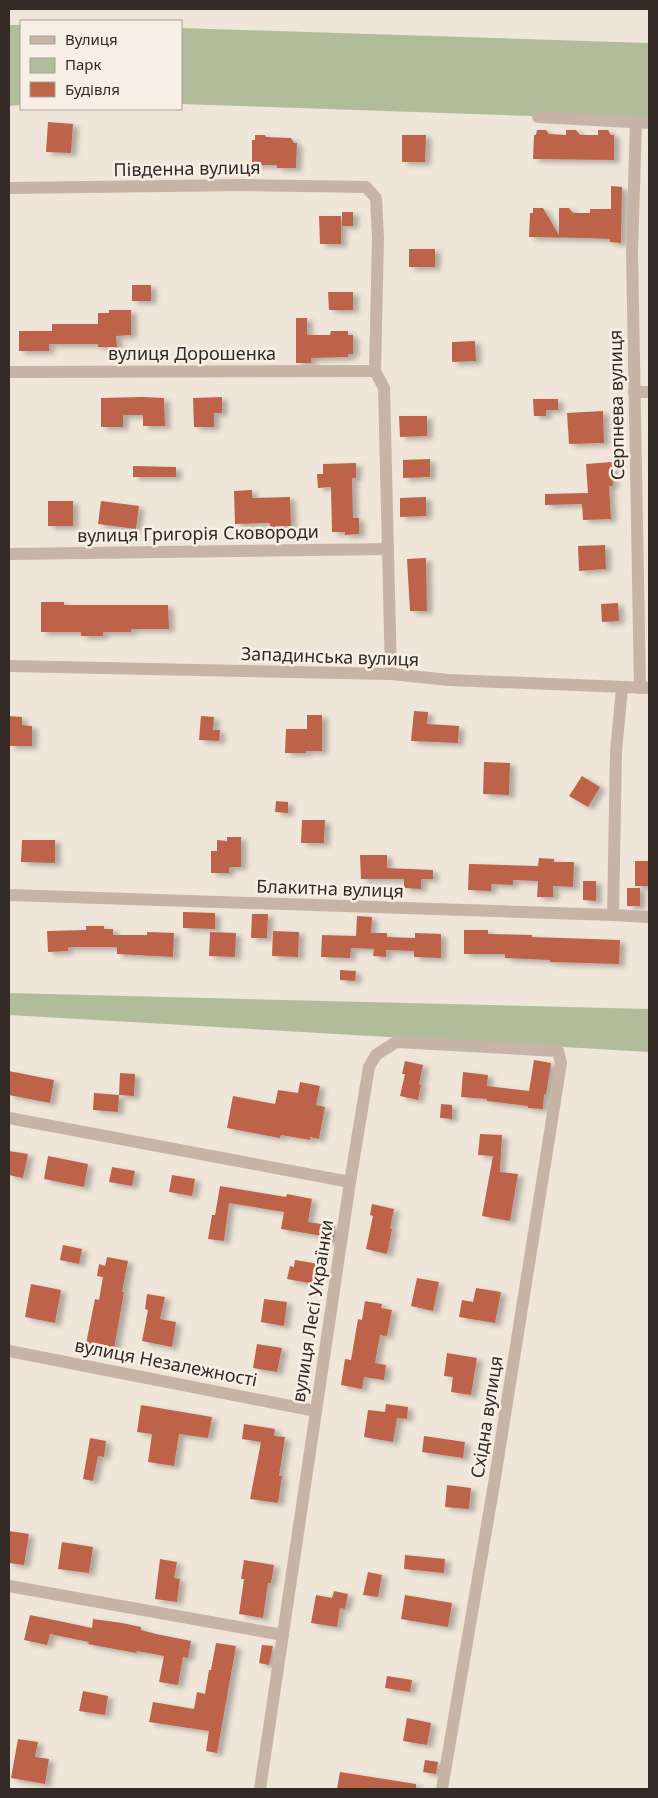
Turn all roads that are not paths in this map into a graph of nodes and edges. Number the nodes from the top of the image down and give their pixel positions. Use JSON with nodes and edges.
{"nodes":[{"id":1,"x":538,"y":117,"type":"dead end"},
{"id":2,"x":643,"y":122,"type":"edge"},
{"id":3,"x":9,"y":188,"type":"edge"},
{"id":4,"x":375,"y":371,"type":"junction"},
{"id":5,"x":9,"y":372,"type":"edge"},
{"id":6,"x":634,"y":392,"type":"junction"},
{"id":7,"x":649,"y":392,"type":"edge"},
{"id":8,"x":388,"y":549,"type":"junction"},
{"id":9,"x":9,"y":554,"type":"edge"},
{"id":10,"x":9,"y":666,"type":"edge"},
{"id":11,"x":391,"y":674,"type":"junction"},
{"id":12,"x":622,"y":688,"type":"junction"},
{"id":13,"x":645,"y":688,"type":"edge"},
{"id":14,"x":9,"y":895,"type":"edge"},
{"id":15,"x":613,"y":915,"type":"junction"},
{"id":16,"x":649,"y":918,"type":"edge"},
{"id":17,"x":558,"y":1051,"type":"joint"},
{"id":18,"x":9,"y":1118,"type":"edge"},
{"id":19,"x":350,"y":1182,"type":"junction"},
{"id":20,"x":9,"y":1351,"type":"edge"},
{"id":21,"x":316,"y":1411,"type":"junction"},
{"id":22,"x":9,"y":1586,"type":"edge"},
{"id":23,"x":283,"y":1635,"type":"junction"},
{"id":24,"x":260,"y":1789,"type":"edge"},
{"id":25,"x":442,"y":1789,"type":"edge"}],
"edges":[{"from":1,"to":2,"type":"street"},
{"from":2,"to":6,"type":"street","name":"Серпнева вулиця"},
{"from":3,"to":4,"type":"street","name":"Південна вулиця"},
{"from":4,"to":5,"type":"street","name":"вулиця Дорошенка"},
{"from":4,"to":8,"type":"street"},
{"from":6,"to":7,"type":"street"},
{"from":6,"to":13,"type":"street","name":"Серпнева вулиця"},
{"from":8,"to":9,"type":"street","name":"вулиця Григорія Сковороди"},
{"from":8,"to":11,"type":"street"},
{"from":10,"to":11,"type":"street","name":"Западинська вулиця"},
{"from":11,"to":12,"type":"street","name":"Западинська вулиця"},
{"from":12,"to":13,"type":"street","name":"Западинська вулиця"},
{"from":12,"to":15,"type":"street"},
{"from":14,"to":15,"type":"street","name":"Блакитна вулиця"},
{"from":15,"to":16,"type":"street","name":"Блакитна вулиця"},
{"from":17,"to":19,"type":"street","name":"вулиця Лесі Українки"},
{"from":17,"to":25,"type":"street","name":"Східна вулиця"},
{"from":18,"to":19,"type":"street"},
{"from":19,"to":21,"type":"street","name":"вулиця Лесі Українки"},
{"from":20,"to":21,"type":"street","name":"вулиця Незалежності"},
{"from":21,"to":23,"type":"street","name":"вулиця Лесі Українки"},
{"from":22,"to":23,"type":"street"},
{"from":23,"to":24,"type":"street","name":"вулиця Лесі Українки"}]}
